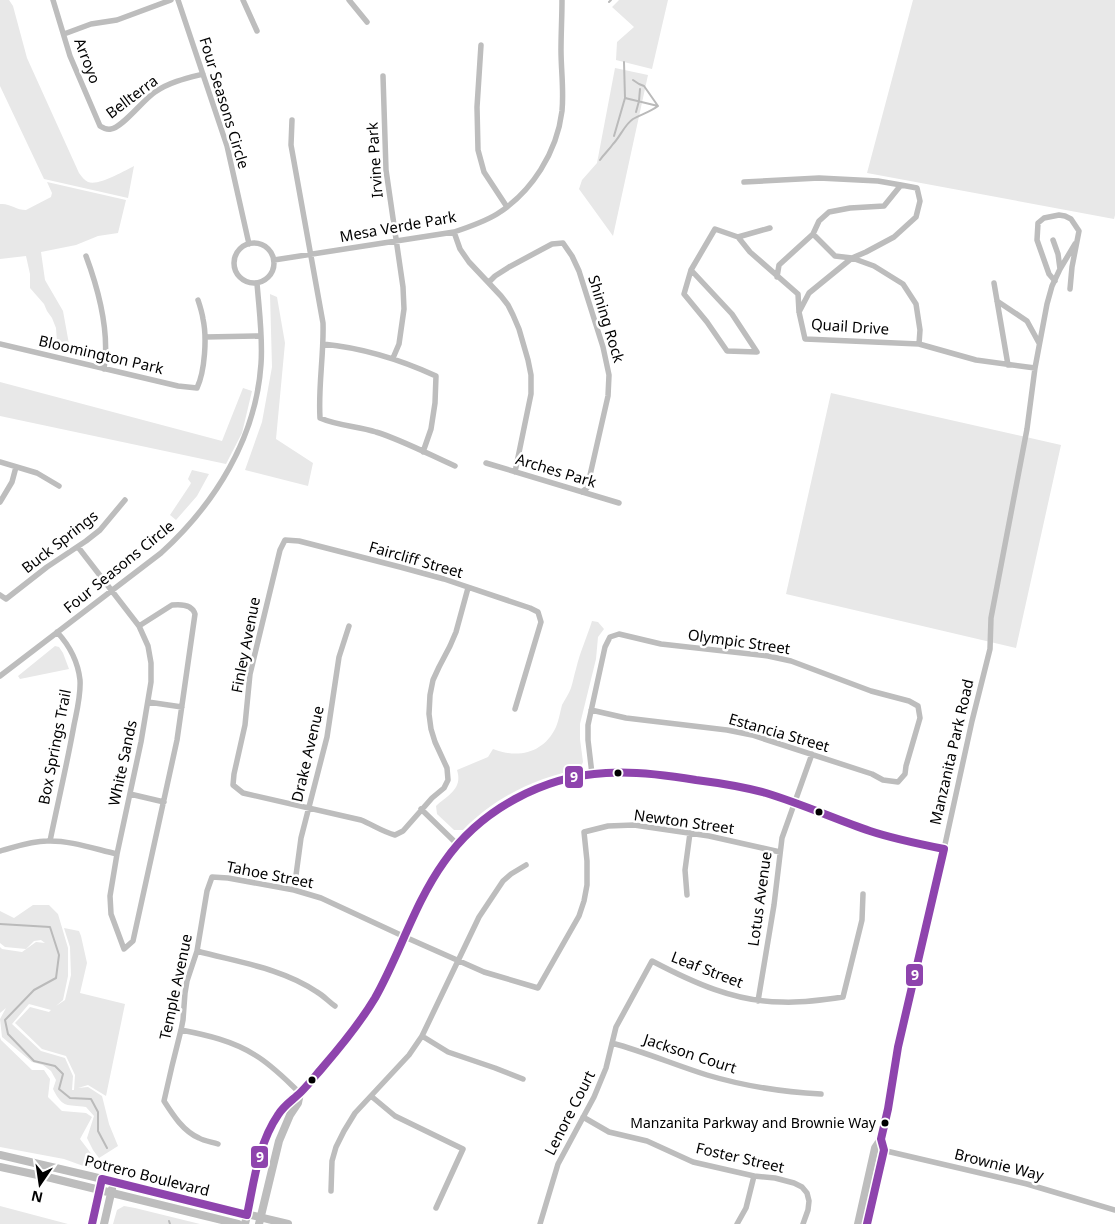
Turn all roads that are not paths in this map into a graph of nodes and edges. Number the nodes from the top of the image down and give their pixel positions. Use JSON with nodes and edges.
{"nodes":[{"id":1,"x":53,"y":0,"type":"edge"},
{"id":2,"x":171,"y":0,"type":"edge"},
{"id":3,"x":178,"y":0,"type":"edge"},
{"id":4,"x":243,"y":0,"type":"edge"},
{"id":5,"x":349,"y":0,"type":"edge"},
{"id":6,"x":562,"y":0,"type":"edge"},
{"id":7,"x":367,"y":22,"type":"dead end"},
{"id":8,"x":257,"y":30,"type":"dead end"},
{"id":9,"x":64,"y":34,"type":"junction"},
{"id":10,"x":481,"y":45,"type":"dead end"},
{"id":11,"x":203,"y":74,"type":"junction"},
{"id":12,"x":383,"y":76,"type":"dead end"},
{"id":13,"x":292,"y":120,"type":"dead end"},
{"id":14,"x":104,"y":129,"type":"joint"},
{"id":15,"x":744,"y":182,"type":"dead end"},
{"id":16,"x":901,"y":185,"type":"junction"},
{"id":17,"x":507,"y":207,"type":"junction"},
{"id":18,"x":770,"y":228,"type":"dead end"},
{"id":19,"x":454,"y":232,"type":"junction"},
{"id":20,"x":813,"y":234,"type":"junction"},
{"id":21,"x":738,"y":237,"type":"junction"},
{"id":22,"x":1054,"y":240,"type":"dead end"},
{"id":23,"x":397,"y":241,"type":"junction"},
{"id":24,"x":249,"y":244,"type":"junction"},
{"id":25,"x":1074,"y":244,"type":"dead end"},
{"id":26,"x":311,"y":254,"type":"junction"},
{"id":27,"x":86,"y":256,"type":"dead end"},
{"id":28,"x":852,"y":258,"type":"junction"},
{"id":29,"x":274,"y":260,"type":"junction"},
{"id":30,"x":1060,"y":269,"type":"junction"},
{"id":31,"x":692,"y":270,"type":"junction"},
{"id":32,"x":777,"y":277,"type":"junction"},
{"id":33,"x":1055,"y":281,"type":"junction"},
{"id":34,"x":489,"y":282,"type":"junction"},
{"id":35,"x":994,"y":283,"type":"dead end"},
{"id":36,"x":257,"y":284,"type":"junction"},
{"id":37,"x":1070,"y":289,"type":"dead end"},
{"id":38,"x":198,"y":300,"type":"dead end"},
{"id":39,"x":997,"y":301,"type":"junction"},
{"id":40,"x":799,"y":312,"type":"junction"},
{"id":41,"x":262,"y":336,"type":"junction"},
{"id":42,"x":205,"y":337,"type":"junction"},
{"id":43,"x":1039,"y":343,"type":"junction"},
{"id":44,"x":0,"y":344,"type":"edge"},
{"id":45,"x":324,"y":344,"type":"junction"},
{"id":46,"x":919,"y":344,"type":"junction"},
{"id":47,"x":393,"y":358,"type":"junction"},
{"id":48,"x":1008,"y":365,"type":"junction"},
{"id":49,"x":1035,"y":368,"type":"junction"},
{"id":50,"x":104,"y":369,"type":"junction"},
{"id":51,"x":423,"y":452,"type":"junction"},
{"id":52,"x":0,"y":462,"type":"edge"},
{"id":53,"x":486,"y":463,"type":"dead end"},
{"id":54,"x":455,"y":466,"type":"dead end"},
{"id":55,"x":16,"y":467,"type":"junction"},
{"id":56,"x":515,"y":472,"type":"junction"},
{"id":57,"x":59,"y":486,"type":"dead end"},
{"id":58,"x":582,"y":492,"type":"junction"},
{"id":59,"x":125,"y":500,"type":"dead end"},
{"id":60,"x":0,"y":502,"type":"edge"},
{"id":61,"x":619,"y":503,"type":"dead end"},
{"id":62,"x":285,"y":540,"type":"joint"},
{"id":63,"x":78,"y":546,"type":"junction"},
{"id":64,"x":468,"y":588,"type":"junction"},
{"id":65,"x":112,"y":590,"type":"junction"},
{"id":66,"x":3,"y":597,"type":"edge"},
{"id":67,"x":139,"y":626,"type":"junction"},
{"id":68,"x":349,"y":626,"type":"dead end"},
{"id":69,"x":57,"y":632,"type":"junction"},
{"id":70,"x":0,"y":676,"type":"edge"},
{"id":71,"x":148,"y":702,"type":"junction"},
{"id":72,"x":182,"y":707,"type":"junction"},
{"id":73,"x":515,"y":709,"type":"dead end"},
{"id":74,"x":591,"y":710,"type":"junction"},
{"id":75,"x":812,"y":754,"type":"junction"},
{"id":76,"x":592,"y":774,"type":"junction"},
{"id":77,"x":898,"y":782,"type":"joint"},
{"id":78,"x":130,"y":794,"type":"junction"},
{"id":79,"x":164,"y":802,"type":"junction"},
{"id":80,"x":795,"y":803,"type":"junction"},
{"id":81,"x":308,"y":809,"type":"junction"},
{"id":82,"x":421,"y":809,"type":"junction"},
{"id":83,"x":690,"y":833,"type":"junction"},
{"id":84,"x":50,"y":841,"type":"junction"},
{"id":85,"x":457,"y":844,"type":"junction"},
{"id":86,"x":944,"y":849,"type":"junction"},
{"id":87,"x":0,"y":851,"type":"edge"},
{"id":88,"x":780,"y":852,"type":"junction"},
{"id":89,"x":117,"y":854,"type":"junction"},
{"id":90,"x":526,"y":865,"type":"dead end"},
{"id":91,"x":212,"y":878,"type":"joint"},
{"id":92,"x":294,"y":890,"type":"junction"},
{"id":93,"x":863,"y":894,"type":"dead end"},
{"id":94,"x":687,"y":895,"type":"dead end"},
{"id":95,"x":405,"y":937,"type":"junction"},
{"id":96,"x":197,"y":951,"type":"junction"},
{"id":97,"x":458,"y":961,"type":"junction"},
{"id":98,"x":652,"y":961,"type":"joint"},
{"id":99,"x":538,"y":988,"type":"joint"},
{"id":100,"x":758,"y":1001,"type":"junction"},
{"id":101,"x":335,"y":1006,"type":"dead end"},
{"id":102,"x":182,"y":1030,"type":"junction"},
{"id":103,"x":422,"y":1036,"type":"junction"},
{"id":104,"x":612,"y":1042,"type":"junction"},
{"id":105,"x":522,"y":1079,"type":"dead end"},
{"id":106,"x":300,"y":1093,"type":"junction"},
{"id":107,"x":821,"y":1094,"type":"dead end"},
{"id":108,"x":371,"y":1096,"type":"junction"},
{"id":109,"x":583,"y":1117,"type":"junction"},
{"id":110,"x":218,"y":1144,"type":"dead end"},
{"id":111,"x":879,"y":1149,"type":"junction"},
{"id":112,"x":0,"y":1155,"type":"edge"},
{"id":113,"x":0,"y":1166,"type":"edge"},
{"id":114,"x":754,"y":1176,"type":"junction"},
{"id":115,"x":102,"y":1179,"type":"junction"},
{"id":116,"x":113,"y":1182,"type":"junction"},
{"id":117,"x":100,"y":1190,"type":"junction"},
{"id":118,"x":331,"y":1191,"type":"dead end"},
{"id":119,"x":111,"y":1192,"type":"junction"},
{"id":120,"x":436,"y":1208,"type":"dead end"},
{"id":121,"x":1115,"y":1210,"type":"edge"},
{"id":122,"x":247,"y":1215,"type":"junction"},
{"id":123,"x":260,"y":1221,"type":"edge"},
{"id":124,"x":92,"y":1224,"type":"edge"},
{"id":125,"x":104,"y":1224,"type":"edge"},
{"id":126,"x":238,"y":1224,"type":"edge"},
{"id":127,"x":246,"y":1224,"type":"edge"},
{"id":128,"x":288,"y":1224,"type":"edge"},
{"id":129,"x":540,"y":1224,"type":"edge"},
{"id":130,"x":737,"y":1224,"type":"edge"},
{"id":131,"x":803,"y":1224,"type":"edge"},
{"id":132,"x":858,"y":1224,"type":"edge"},
{"id":133,"x":867,"y":1224,"type":"edge"}],
"edges":[{"from":1,"to":9,"type":"street","name":"Arroyo"},
{"from":2,"to":9,"type":"street"},
{"from":3,"to":11,"type":"street","name":"Four Seasons Circle"},
{"from":4,"to":8,"type":"street"},
{"from":5,"to":7,"type":"street"},
{"from":6,"to":17,"type":"street","name":"Mesa Verde Park"},
{"from":9,"to":14,"type":"street","name":"Arroyo"},
{"from":10,"to":17,"type":"street"},
{"from":11,"to":14,"type":"street","name":"Bellterra"},
{"from":11,"to":24,"type":"street","name":"Four Seasons Circle"},
{"from":12,"to":23,"type":"street","name":"Irvine Park"},
{"from":13,"to":26,"type":"street"},
{"from":15,"to":16,"type":"street"},
{"from":16,"to":20,"type":"street"},
{"from":16,"to":28,"type":"street"},
{"from":17,"to":19,"type":"street","name":"Mesa Verde Park"},
{"from":18,"to":21,"type":"street"},
{"from":19,"to":23,"type":"street","name":"Mesa Verde Park"},
{"from":19,"to":34,"type":"street"},
{"from":20,"to":28,"type":"street"},
{"from":20,"to":32,"type":"street"},
{"from":21,"to":31,"type":"street"},
{"from":21,"to":32,"type":"street"},
{"from":22,"to":30,"type":"street"},
{"from":23,"to":26,"type":"street","name":"Mesa Verde Park"},
{"from":23,"to":47,"type":"street","name":"Irvine Park"},
{"from":24,"to":29,"type":"street"},
{"from":24,"to":36,"type":"street"},
{"from":25,"to":30,"type":"street","name":"Manzanita Park Road"},
{"from":26,"to":29,"type":"street","name":"Mesa Verde Park"},
{"from":26,"to":45,"type":"street"},
{"from":27,"to":50,"type":"street"},
{"from":28,"to":40,"type":"street"},
{"from":28,"to":46,"type":"street"},
{"from":29,"to":36,"type":"street"},
{"from":30,"to":33,"type":"street","name":"Manzanita Park Road"},
{"from":31,"to":31,"type":"street"},
{"from":32,"to":40,"type":"street"},
{"from":33,"to":37,"type":"street"},
{"from":33,"to":43,"type":"street","name":"Manzanita Park Road"},
{"from":34,"to":56,"type":"street"},
{"from":34,"to":58,"type":"street","name":"Shining Rock"},
{"from":35,"to":39,"type":"street"},
{"from":36,"to":41,"type":"street","name":"Four Seasons Circle"},
{"from":38,"to":42,"type":"street"},
{"from":39,"to":43,"type":"street"},
{"from":39,"to":48,"type":"street"},
{"from":40,"to":46,"type":"street","name":"Quail Drive"},
{"from":41,"to":42,"type":"street"},
{"from":41,"to":65,"type":"street","name":"Four Seasons Circle"},
{"from":42,"to":50,"type":"street","name":"Bloomington Park"},
{"from":43,"to":49,"type":"street","name":"Manzanita Park Road"},
{"from":44,"to":50,"type":"street","name":"Bloomington Park"},
{"from":45,"to":47,"type":"street"},
{"from":45,"to":51,"type":"street"},
{"from":46,"to":48,"type":"street"},
{"from":47,"to":51,"type":"street"},
{"from":48,"to":49,"type":"street"},
{"from":49,"to":86,"type":"street","name":"Manzanita Park Road"},
{"from":51,"to":54,"type":"street"},
{"from":52,"to":55,"type":"street"},
{"from":53,"to":56,"type":"street","name":"Arches Park"},
{"from":55,"to":57,"type":"street"},
{"from":55,"to":60,"type":"street"},
{"from":56,"to":58,"type":"street","name":"Arches Park"},
{"from":58,"to":61,"type":"street","name":"Arches Park"},
{"from":59,"to":63,"type":"street","name":"Buck Springs"},
{"from":62,"to":64,"type":"street","name":"Faircliff Street"},
{"from":62,"to":81,"type":"street","name":"Finley Avenue"},
{"from":63,"to":65,"type":"street","name":"White Sands"},
{"from":63,"to":66,"type":"street","name":"Buck Springs"},
{"from":64,"to":73,"type":"street","name":"Faircliff Street"},
{"from":64,"to":82,"type":"street"},
{"from":65,"to":67,"type":"street","name":"White Sands"},
{"from":65,"to":69,"type":"street","name":"Four Seasons Circle"},
{"from":67,"to":71,"type":"street","name":"White Sands"},
{"from":67,"to":72,"type":"street"},
{"from":68,"to":81,"type":"street","name":"Drake Avenue"},
{"from":69,"to":70,"type":"street","name":"Four Seasons Circle"},
{"from":69,"to":84,"type":"street","name":"Box Springs Trail"},
{"from":71,"to":72,"type":"street"},
{"from":71,"to":78,"type":"street","name":"White Sands"},
{"from":72,"to":79,"type":"street"},
{"from":74,"to":75,"type":"street","name":"Estancia Street"},
{"from":74,"to":76,"type":"street"},
{"from":74,"to":77,"type":"street","name":"Olympic Street"},
{"from":75,"to":77,"type":"street","name":"Estancia Street"},
{"from":75,"to":80,"type":"street","name":"Lotus Avenue"},
{"from":76,"to":80,"type":"street"},
{"from":76,"to":85,"type":"street"},
{"from":78,"to":79,"type":"street"},
{"from":78,"to":89,"type":"street","name":"White Sands"},
{"from":79,"to":89,"type":"street","name":"White Sands"},
{"from":80,"to":86,"type":"street"},
{"from":80,"to":88,"type":"street","name":"Lotus Avenue"},
{"from":81,"to":82,"type":"street"},
{"from":81,"to":92,"type":"street","name":"Drake Avenue"},
{"from":82,"to":85,"type":"street"},
{"from":83,"to":88,"type":"street","name":"Newton Street"},
{"from":83,"to":94,"type":"street"},
{"from":83,"to":99,"type":"street","name":"Newton Street"},
{"from":84,"to":87,"type":"street"},
{"from":84,"to":89,"type":"street"},
{"from":85,"to":95,"type":"street"},
{"from":86,"to":111,"type":"street","name":"Manzanita Park Road"},
{"from":88,"to":100,"type":"street","name":"Lotus Avenue"},
{"from":90,"to":97,"type":"street"},
{"from":91,"to":92,"type":"street","name":"Tahoe Street"},
{"from":91,"to":96,"type":"street","name":"Temple Avenue"},
{"from":92,"to":95,"type":"street","name":"Tahoe Street"},
{"from":93,"to":100,"type":"street","name":"Leaf Street"},
{"from":95,"to":97,"type":"street","name":"Tahoe Street"},
{"from":95,"to":106,"type":"street"},
{"from":96,"to":101,"type":"street"},
{"from":96,"to":102,"type":"street","name":"Temple Avenue"},
{"from":97,"to":99,"type":"street","name":"Tahoe Street"},
{"from":97,"to":103,"type":"street"},
{"from":98,"to":100,"type":"street","name":"Leaf Street"},
{"from":98,"to":104,"type":"street","name":"Lenore Court"},
{"from":102,"to":106,"type":"street"},
{"from":102,"to":110,"type":"street","name":"Temple Avenue"},
{"from":103,"to":105,"type":"street"},
{"from":103,"to":108,"type":"street"},
{"from":104,"to":107,"type":"street","name":"Jackson Court"},
{"from":104,"to":109,"type":"street","name":"Lenore Court"},
{"from":106,"to":122,"type":"street"},
{"from":106,"to":123,"type":"street"},
{"from":108,"to":118,"type":"street"},
{"from":108,"to":120,"type":"street"},
{"from":109,"to":114,"type":"street","name":"Foster Street"},
{"from":109,"to":129,"type":"street","name":"Lenore Court"},
{"from":111,"to":121,"type":"street","name":"Brownie Way"},
{"from":111,"to":132,"type":"street","name":"Manzanita Park Road"},
{"from":111,"to":133,"type":"street","name":"Manzanita Park Road"},
{"from":112,"to":115,"type":"street","name":"Potrero Boulevard"},
{"from":113,"to":117,"type":"street","name":"Potrero Boulevard"},
{"from":114,"to":130,"type":"street"},
{"from":114,"to":131,"type":"street","name":"Foster Street"},
{"from":115,"to":116,"type":"street","name":"Potrero Boulevard"},
{"from":115,"to":117,"type":"street"},
{"from":116,"to":119,"type":"street"},
{"from":116,"to":122,"type":"street","name":"Potrero Boulevard"},
{"from":117,"to":119,"type":"street","name":"Potrero Boulevard"},
{"from":117,"to":124,"type":"street"},
{"from":119,"to":125,"type":"street"},
{"from":119,"to":126,"type":"street","name":"Potrero Boulevard"},
{"from":122,"to":123,"type":"street","name":"Potrero Boulevard"},
{"from":122,"to":127,"type":"street"},
{"from":123,"to":128,"type":"street","name":"Potrero Boulevard"}]}
